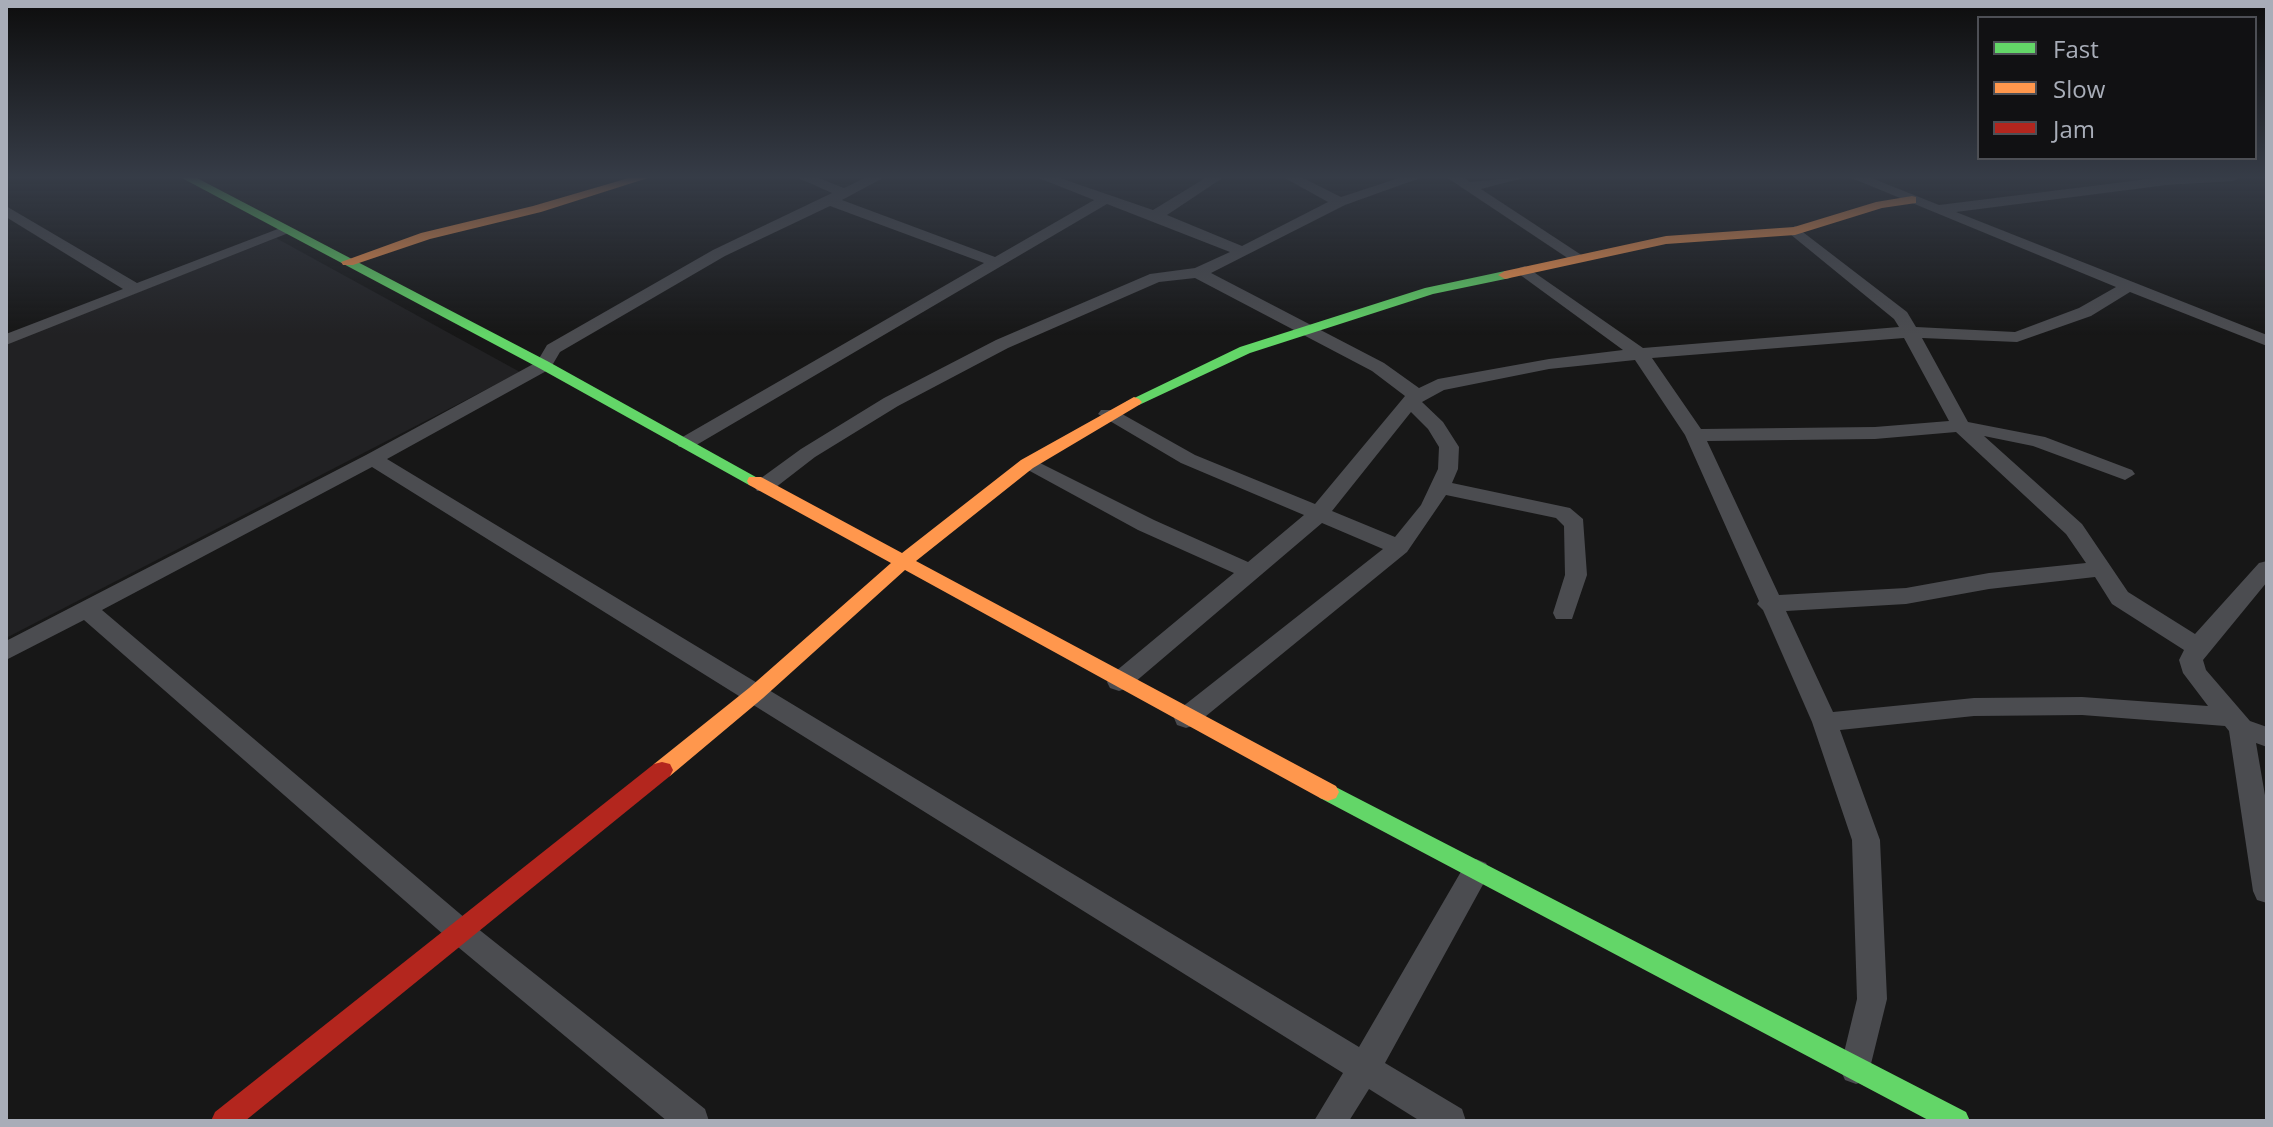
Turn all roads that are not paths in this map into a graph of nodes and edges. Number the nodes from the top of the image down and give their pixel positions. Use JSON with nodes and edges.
{"nodes":[{"id":1,"x":37,"y":230,"type":"edge"},
{"id":2,"x":288,"y":230,"type":"joint"},
{"id":3,"x":453,"y":230,"type":"edge"},
{"id":4,"x":767,"y":230,"type":"edge"},
{"id":5,"x":908,"y":230,"type":"edge"},
{"id":6,"x":1054,"y":230,"type":"edge"},
{"id":7,"x":1188,"y":230,"type":"edge"},
{"id":8,"x":1286,"y":230,"type":"edge"},
{"id":9,"x":1536,"y":230,"type":"edge"},
{"id":10,"x":1800,"y":230,"type":"edge"},
{"id":11,"x":1986,"y":230,"type":"edge"},
{"id":12,"x":1795,"y":231,"type":"junction"},
{"id":13,"x":1243,"y":252,"type":"junction"},
{"id":14,"x":1578,"y":258,"type":"junction"},
{"id":15,"x":348,"y":262,"type":"junction"},
{"id":16,"x":998,"y":263,"type":"junction"},
{"id":17,"x":1525,"y":271,"type":"junction"},
{"id":18,"x":1198,"y":273,"type":"junction"},
{"id":19,"x":2127,"y":287,"type":"junction"},
{"id":20,"x":137,"y":290,"type":"junction"},
{"id":21,"x":1309,"y":330,"type":"junction"},
{"id":22,"x":1908,"y":332,"type":"junction"},
{"id":23,"x":6,"y":340,"type":"edge"},
{"id":24,"x":2267,"y":341,"type":"edge"},
{"id":25,"x":1641,"y":355,"type":"junction"},
{"id":26,"x":544,"y":365,"type":"junction"},
{"id":27,"x":1413,"y":398,"type":"junction"},
{"id":28,"x":1108,"y":414,"type":"junction"},
{"id":29,"x":1961,"y":426,"type":"junction"},
{"id":30,"x":1695,"y":435,"type":"junction"},
{"id":31,"x":686,"y":443,"type":"junction"},
{"id":32,"x":373,"y":459,"type":"junction"},
{"id":33,"x":1027,"y":464,"type":"junction"},
{"id":34,"x":2125,"y":474,"type":"dead end"},
{"id":35,"x":764,"y":486,"type":"junction"},
{"id":36,"x":1439,"y":487,"type":"junction"},
{"id":37,"x":1318,"y":515,"type":"junction"},
{"id":38,"x":1399,"y":547,"type":"junction"},
{"id":39,"x":903,"y":562,"type":"junction"},
{"id":40,"x":2267,"y":568,"type":"edge"},
{"id":41,"x":2102,"y":569,"type":"junction"},
{"id":42,"x":1248,"y":571,"type":"junction"},
{"id":43,"x":1768,"y":604,"type":"junction"},
{"id":44,"x":85,"y":608,"type":"junction"},
{"id":45,"x":1564,"y":613,"type":"dead end"},
{"id":46,"x":2197,"y":647,"type":"junction"},
{"id":47,"x":6,"y":651,"type":"edge"},
{"id":48,"x":1119,"y":682,"type":"junction"},
{"id":49,"x":756,"y":693,"type":"junction"},
{"id":50,"x":1186,"y":718,"type":"junction"},
{"id":51,"x":1825,"y":722,"type":"junction"},
{"id":52,"x":2247,"y":728,"type":"edge"},
{"id":53,"x":1476,"y":871,"type":"junction"},
{"id":54,"x":2267,"y":891,"type":"edge"},
{"id":55,"x":462,"y":933,"type":"junction"},
{"id":56,"x":1365,"y":1067,"type":"junction"},
{"id":57,"x":1856,"y":1069,"type":"junction"},
{"id":58,"x":238,"y":1117,"type":"edge"},
{"id":59,"x":693,"y":1121,"type":"edge"},
{"id":60,"x":1330,"y":1121,"type":"edge"},
{"id":61,"x":1450,"y":1121,"type":"edge"},
{"id":62,"x":1957,"y":1121,"type":"edge"}],
"edges":[{"from":1,"to":20,"type":"street"},
{"from":2,"to":15,"type":"street"},
{"from":2,"to":20,"type":"street"},
{"from":3,"to":15,"type":"street"},
{"from":4,"to":26,"type":"street"},
{"from":5,"to":16,"type":"street"},
{"from":6,"to":16,"type":"street"},
{"from":7,"to":13,"type":"street"},
{"from":8,"to":13,"type":"street"},
{"from":9,"to":14,"type":"street"},
{"from":10,"to":12,"type":"street"},
{"from":11,"to":19,"type":"street"},
{"from":12,"to":14,"type":"street"},
{"from":12,"to":22,"type":"street"},
{"from":13,"to":18,"type":"street"},
{"from":14,"to":17,"type":"street"},
{"from":15,"to":26,"type":"street"},
{"from":16,"to":31,"type":"street"},
{"from":17,"to":21,"type":"street"},
{"from":17,"to":25,"type":"street"},
{"from":18,"to":21,"type":"street"},
{"from":18,"to":35,"type":"street"},
{"from":19,"to":22,"type":"street"},
{"from":19,"to":24,"type":"street"},
{"from":20,"to":23,"type":"street"},
{"from":21,"to":27,"type":"street"},
{"from":21,"to":28,"type":"street"},
{"from":22,"to":25,"type":"street"},
{"from":22,"to":29,"type":"street"},
{"from":25,"to":27,"type":"street"},
{"from":25,"to":30,"type":"street"},
{"from":26,"to":31,"type":"street"},
{"from":26,"to":32,"type":"street"},
{"from":27,"to":36,"type":"street"},
{"from":27,"to":37,"type":"street"},
{"from":28,"to":33,"type":"street"},
{"from":28,"to":37,"type":"street"},
{"from":29,"to":30,"type":"street"},
{"from":29,"to":34,"type":"street"},
{"from":29,"to":41,"type":"street"},
{"from":30,"to":43,"type":"street"},
{"from":31,"to":35,"type":"street"},
{"from":32,"to":44,"type":"street"},
{"from":32,"to":49,"type":"street"},
{"from":33,"to":39,"type":"street"},
{"from":33,"to":42,"type":"street"},
{"from":35,"to":39,"type":"street"},
{"from":36,"to":38,"type":"street"},
{"from":36,"to":45,"type":"street"},
{"from":37,"to":38,"type":"street"},
{"from":37,"to":42,"type":"street"},
{"from":38,"to":50,"type":"street"},
{"from":39,"to":48,"type":"street"},
{"from":39,"to":49,"type":"street"},
{"from":40,"to":46,"type":"street"},
{"from":41,"to":43,"type":"street"},
{"from":41,"to":46,"type":"street"},
{"from":42,"to":48,"type":"street"},
{"from":43,"to":51,"type":"street"},
{"from":44,"to":47,"type":"street"},
{"from":44,"to":55,"type":"street"},
{"from":46,"to":52,"type":"street"},
{"from":48,"to":50,"type":"street"},
{"from":49,"to":55,"type":"street"},
{"from":49,"to":56,"type":"street"},
{"from":50,"to":53,"type":"street"},
{"from":51,"to":52,"type":"street"},
{"from":51,"to":57,"type":"street"},
{"from":52,"to":54,"type":"street"},
{"from":53,"to":56,"type":"street"},
{"from":53,"to":57,"type":"street"},
{"from":55,"to":58,"type":"street"},
{"from":55,"to":59,"type":"street"},
{"from":56,"to":60,"type":"street"},
{"from":56,"to":61,"type":"street"},
{"from":57,"to":62,"type":"street"}]}
